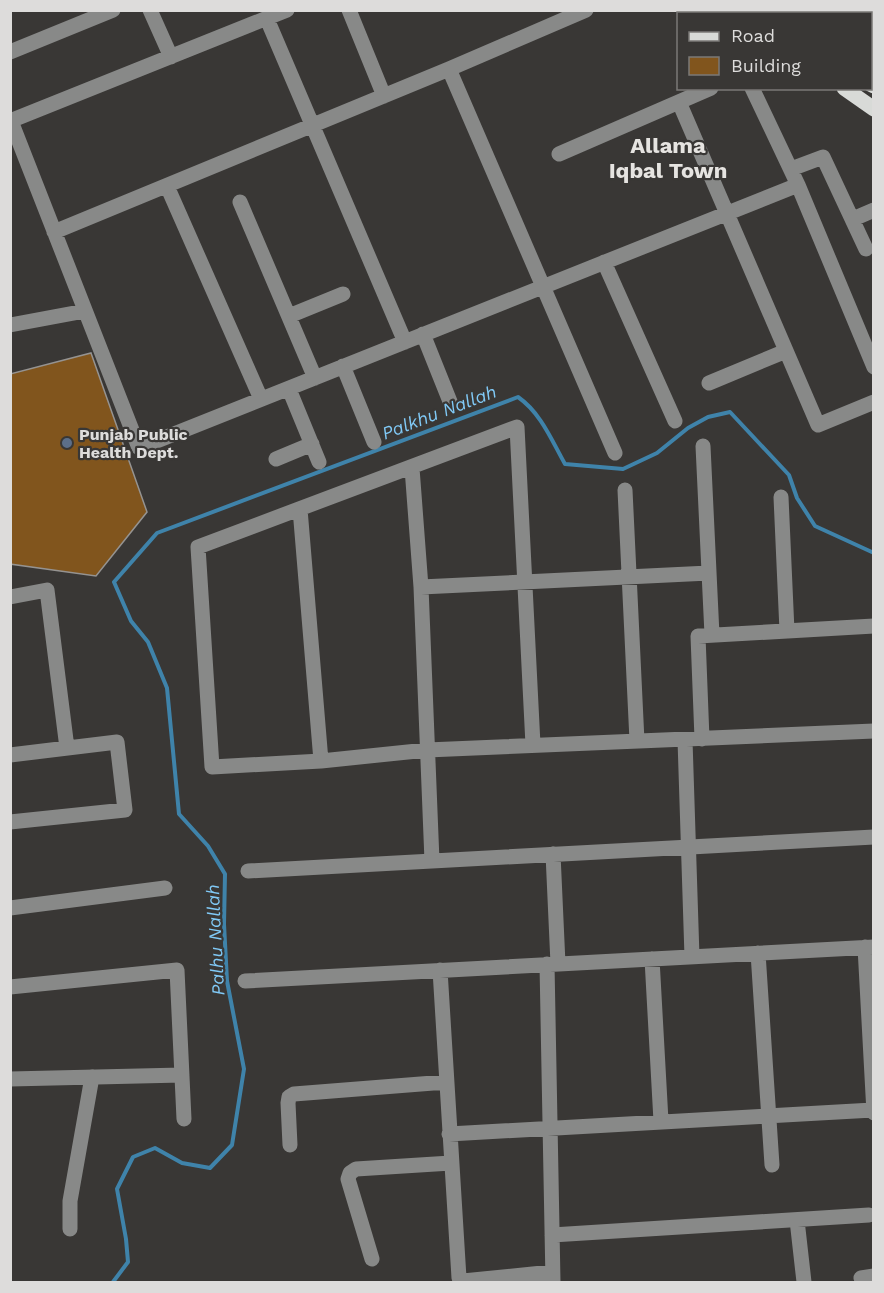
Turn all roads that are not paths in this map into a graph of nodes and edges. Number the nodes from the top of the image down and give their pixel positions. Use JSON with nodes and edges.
{"nodes":[{"id":1,"x":113,"y":10,"type":"edge"},
{"id":2,"x":150,"y":10,"type":"edge"},
{"id":3,"x":287,"y":10,"type":"edge"},
{"id":4,"x":349,"y":10,"type":"edge"},
{"id":5,"x":586,"y":10,"type":"edge"},
{"id":6,"x":267,"y":19,"type":"junction"},
{"id":7,"x":10,"y":52,"type":"edge"},
{"id":8,"x":171,"y":57,"type":"junction"},
{"id":9,"x":449,"y":69,"type":"junction"},
{"id":10,"x":706,"y":90,"type":"edge"},
{"id":11,"x":754,"y":90,"type":"edge"},
{"id":12,"x":847,"y":90,"type":"edge"},
{"id":13,"x":384,"y":96,"type":"junction"},
{"id":14,"x":679,"y":102,"type":"junction"},
{"id":15,"x":873,"y":109,"type":"edge"},
{"id":16,"x":11,"y":121,"type":"edge"},
{"id":17,"x":314,"y":125,"type":"junction"},
{"id":18,"x":559,"y":154,"type":"dead end"},
{"id":19,"x":791,"y":169,"type":"junction"},
{"id":20,"x":798,"y":184,"type":"junction"},
{"id":21,"x":167,"y":186,"type":"junction"},
{"id":22,"x":240,"y":202,"type":"dead end"},
{"id":23,"x":873,"y":210,"type":"edge"},
{"id":24,"x":726,"y":213,"type":"junction"},
{"id":25,"x":853,"y":219,"type":"junction"},
{"id":26,"x":54,"y":232,"type":"junction"},
{"id":27,"x":867,"y":249,"type":"dead end"},
{"id":28,"x":604,"y":262,"type":"junction"},
{"id":29,"x":544,"y":286,"type":"junction"},
{"id":30,"x":343,"y":294,"type":"dead end"},
{"id":31,"x":85,"y":311,"type":"junction"},
{"id":32,"x":289,"y":316,"type":"junction"},
{"id":33,"x":10,"y":325,"type":"edge"},
{"id":34,"x":423,"y":334,"type":"junction"},
{"id":35,"x":405,"y":342,"type":"junction"},
{"id":36,"x":786,"y":351,"type":"junction"},
{"id":37,"x":344,"y":366,"type":"junction"},
{"id":38,"x":873,"y":367,"type":"edge"},
{"id":39,"x":315,"y":378,"type":"junction"},
{"id":40,"x":709,"y":383,"type":"dead end"},
{"id":41,"x":289,"y":389,"type":"junction"},
{"id":42,"x":261,"y":399,"type":"junction"},
{"id":43,"x":873,"y":402,"type":"edge"},
{"id":44,"x":451,"y":404,"type":"dead end"},
{"id":45,"x":675,"y":421,"type":"dead end"},
{"id":46,"x":374,"y":442,"type":"dead end"},
{"id":47,"x":312,"y":444,"type":"junction"},
{"id":48,"x":703,"y":446,"type":"dead end"},
{"id":49,"x":615,"y":453,"type":"dead end"},
{"id":50,"x":276,"y":459,"type":"dead end"},
{"id":51,"x":319,"y":462,"type":"dead end"},
{"id":52,"x":412,"y":468,"type":"junction"},
{"id":53,"x":625,"y":490,"type":"dead end"},
{"id":54,"x":781,"y":496,"type":"dead end"},
{"id":55,"x":300,"y":509,"type":"junction"},
{"id":56,"x":709,"y":573,"type":"junction"},
{"id":57,"x":628,"y":578,"type":"junction"},
{"id":58,"x":525,"y":582,"type":"junction"},
{"id":59,"x":422,"y":587,"type":"junction"},
{"id":60,"x":10,"y":597,"type":"edge"},
{"id":61,"x":873,"y":626,"type":"edge"},
{"id":62,"x":788,"y":631,"type":"junction"},
{"id":63,"x":712,"y":635,"type":"junction"},
{"id":64,"x":873,"y":731,"type":"edge"},
{"id":65,"x":702,"y":739,"type":"junction"},
{"id":66,"x":684,"y":740,"type":"junction"},
{"id":67,"x":637,"y":741,"type":"junction"},
{"id":68,"x":533,"y":745,"type":"junction"},
{"id":69,"x":67,"y":748,"type":"junction"},
{"id":70,"x":427,"y":750,"type":"junction"},
{"id":71,"x":10,"y":755,"type":"edge"},
{"id":72,"x":321,"y":761,"type":"junction"},
{"id":73,"x":10,"y":822,"type":"edge"},
{"id":74,"x":873,"y":837,"type":"edge"},
{"id":75,"x":688,"y":847,"type":"junction"},
{"id":76,"x":553,"y":854,"type":"junction"},
{"id":77,"x":432,"y":861,"type":"junction"},
{"id":78,"x":248,"y":871,"type":"dead end"},
{"id":79,"x":165,"y":888,"type":"dead end"},
{"id":80,"x":10,"y":908,"type":"edge"},
{"id":81,"x":869,"y":947,"type":"edge"},
{"id":82,"x":758,"y":953,"type":"junction"},
{"id":83,"x":692,"y":957,"type":"junction"},
{"id":84,"x":652,"y":959,"type":"junction"},
{"id":85,"x":553,"y":964,"type":"junction"},
{"id":86,"x":440,"y":970,"type":"junction"},
{"id":87,"x":245,"y":981,"type":"dead end"},
{"id":88,"x":10,"y":987,"type":"edge"},
{"id":89,"x":182,"y":1075,"type":"junction"},
{"id":90,"x":92,"y":1077,"type":"junction"},
{"id":91,"x":10,"y":1079,"type":"edge"},
{"id":92,"x":446,"y":1082,"type":"junction"},
{"id":93,"x":873,"y":1111,"type":"edge"},
{"id":94,"x":768,"y":1114,"type":"junction"},
{"id":95,"x":183,"y":1119,"type":"dead end"},
{"id":96,"x":661,"y":1121,"type":"junction"},
{"id":97,"x":550,"y":1128,"type":"junction"},
{"id":98,"x":449,"y":1134,"type":"junction"},
{"id":99,"x":290,"y":1145,"type":"dead end"},
{"id":100,"x":451,"y":1163,"type":"junction"},
{"id":101,"x":772,"y":1165,"type":"dead end"},
{"id":102,"x":869,"y":1215,"type":"dead end"},
{"id":103,"x":797,"y":1220,"type":"junction"},
{"id":104,"x":70,"y":1229,"type":"dead end"},
{"id":105,"x":552,"y":1235,"type":"junction"},
{"id":106,"x":372,"y":1259,"type":"dead end"},
{"id":107,"x":552,"y":1277,"type":"edge"},
{"id":108,"x":804,"y":1282,"type":"edge"}],
"edges":[{"from":1,"to":7,"type":"street"},
{"from":2,"to":8,"type":"street"},
{"from":3,"to":6,"type":"street"},
{"from":4,"to":13,"type":"street"},
{"from":5,"to":9,"type":"street"},
{"from":6,"to":8,"type":"street"},
{"from":6,"to":17,"type":"street"},
{"from":8,"to":16,"type":"street"},
{"from":9,"to":13,"type":"street"},
{"from":9,"to":29,"type":"street"},
{"from":10,"to":14,"type":"street"},
{"from":11,"to":19,"type":"street"},
{"from":12,"to":15,"type":"main road"},
{"from":13,"to":17,"type":"street"},
{"from":14,"to":18,"type":"street"},
{"from":14,"to":24,"type":"street"},
{"from":16,"to":26,"type":"street"},
{"from":17,"to":21,"type":"street"},
{"from":17,"to":35,"type":"street"},
{"from":19,"to":20,"type":"street"},
{"from":19,"to":25,"type":"street"},
{"from":20,"to":24,"type":"street"},
{"from":20,"to":38,"type":"street"},
{"from":21,"to":26,"type":"street"},
{"from":21,"to":42,"type":"street"},
{"from":22,"to":32,"type":"street"},
{"from":23,"to":25,"type":"street"},
{"from":24,"to":28,"type":"street"},
{"from":24,"to":36,"type":"street"},
{"from":25,"to":27,"type":"street"},
{"from":26,"to":31,"type":"street"},
{"from":28,"to":29,"type":"street"},
{"from":28,"to":45,"type":"street"},
{"from":29,"to":34,"type":"street"},
{"from":29,"to":49,"type":"street"},
{"from":30,"to":32,"type":"street"},
{"from":31,"to":33,"type":"street"},
{"from":31,"to":42,"type":"street"},
{"from":32,"to":39,"type":"street"},
{"from":34,"to":35,"type":"street"},
{"from":34,"to":44,"type":"street"},
{"from":35,"to":37,"type":"street"},
{"from":36,"to":40,"type":"street"},
{"from":36,"to":43,"type":"street"},
{"from":37,"to":39,"type":"street"},
{"from":37,"to":46,"type":"street"},
{"from":39,"to":41,"type":"street"},
{"from":41,"to":42,"type":"street"},
{"from":41,"to":47,"type":"street"},
{"from":47,"to":50,"type":"street"},
{"from":47,"to":51,"type":"street"},
{"from":48,"to":56,"type":"street"},
{"from":52,"to":55,"type":"street"},
{"from":52,"to":58,"type":"street"},
{"from":52,"to":59,"type":"street"},
{"from":53,"to":57,"type":"street"},
{"from":54,"to":62,"type":"street"},
{"from":55,"to":72,"type":"street"},
{"from":55,"to":72,"type":"street"},
{"from":56,"to":57,"type":"street"},
{"from":56,"to":63,"type":"street"},
{"from":57,"to":58,"type":"street"},
{"from":57,"to":67,"type":"street"},
{"from":58,"to":59,"type":"street"},
{"from":58,"to":68,"type":"street"},
{"from":59,"to":70,"type":"street"},
{"from":60,"to":69,"type":"street"},
{"from":61,"to":62,"type":"street"},
{"from":62,"to":63,"type":"street"},
{"from":63,"to":65,"type":"street"},
{"from":64,"to":65,"type":"street"},
{"from":65,"to":66,"type":"street"},
{"from":66,"to":67,"type":"street"},
{"from":66,"to":75,"type":"street"},
{"from":67,"to":68,"type":"street"},
{"from":68,"to":70,"type":"street"},
{"from":69,"to":71,"type":"street"},
{"from":69,"to":73,"type":"street"},
{"from":70,"to":72,"type":"street"},
{"from":70,"to":77,"type":"street"},
{"from":74,"to":75,"type":"street"},
{"from":75,"to":76,"type":"street"},
{"from":75,"to":83,"type":"street"},
{"from":76,"to":77,"type":"street"},
{"from":76,"to":85,"type":"street"},
{"from":77,"to":78,"type":"street"},
{"from":79,"to":80,"type":"street"},
{"from":81,"to":82,"type":"street"},
{"from":81,"to":93,"type":"street"},
{"from":82,"to":83,"type":"street"},
{"from":82,"to":94,"type":"street"},
{"from":83,"to":84,"type":"street"},
{"from":84,"to":85,"type":"street"},
{"from":84,"to":96,"type":"street"},
{"from":85,"to":86,"type":"street"},
{"from":85,"to":97,"type":"street"},
{"from":86,"to":87,"type":"street"},
{"from":86,"to":92,"type":"street"},
{"from":88,"to":89,"type":"street"},
{"from":89,"to":90,"type":"street"},
{"from":89,"to":95,"type":"street"},
{"from":90,"to":91,"type":"street"},
{"from":90,"to":104,"type":"street"},
{"from":92,"to":98,"type":"street"},
{"from":92,"to":99,"type":"street"},
{"from":93,"to":94,"type":"street"},
{"from":94,"to":96,"type":"street"},
{"from":94,"to":101,"type":"street"},
{"from":96,"to":97,"type":"street"},
{"from":97,"to":98,"type":"street"},
{"from":97,"to":105,"type":"street"},
{"from":98,"to":100,"type":"street"},
{"from":100,"to":106,"type":"street"},
{"from":100,"to":107,"type":"street"},
{"from":102,"to":103,"type":"street"},
{"from":103,"to":105,"type":"street"},
{"from":103,"to":108,"type":"street"},
{"from":105,"to":107,"type":"street"}]}
